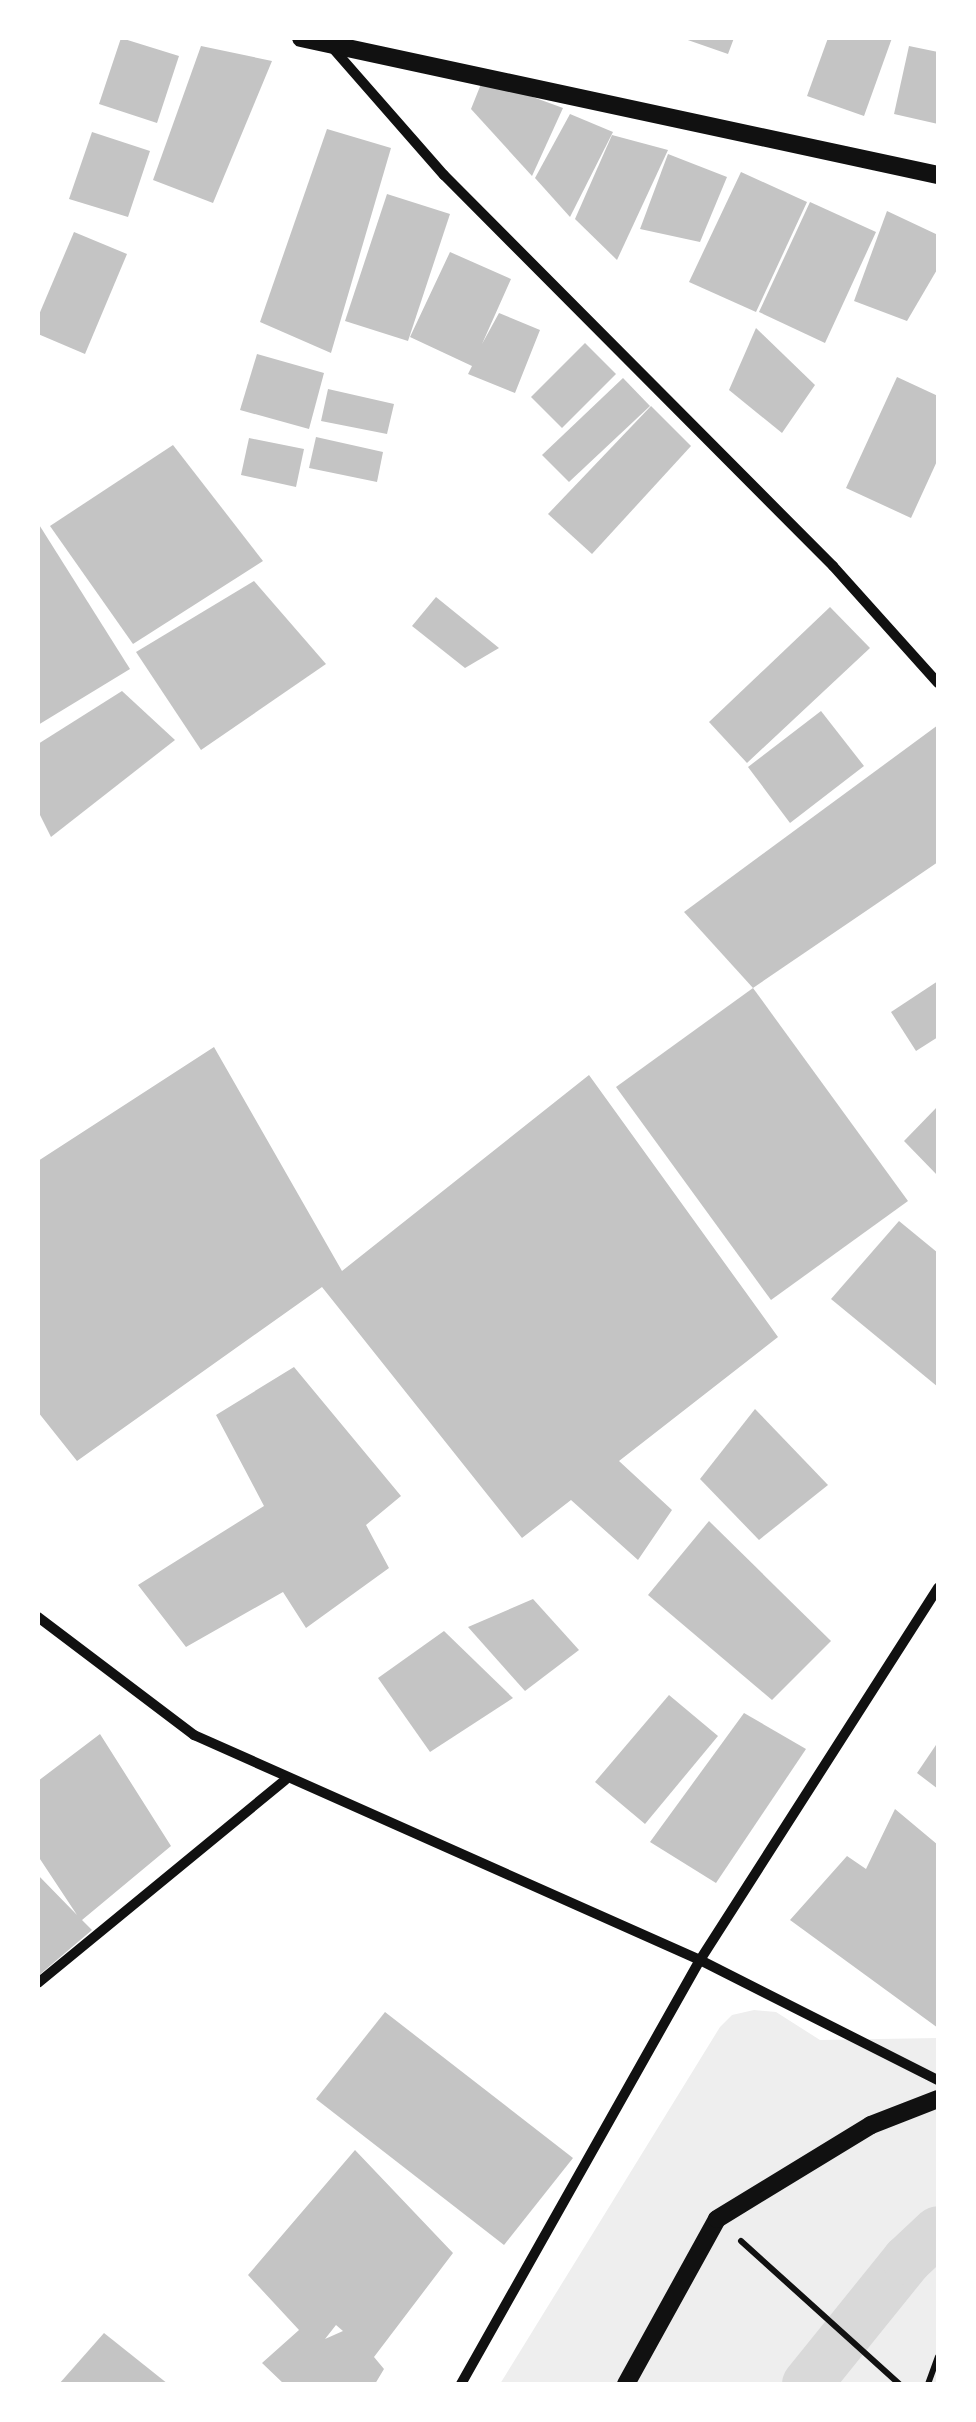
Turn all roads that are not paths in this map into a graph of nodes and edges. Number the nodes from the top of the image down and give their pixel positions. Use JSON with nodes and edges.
{"nodes":[{"id":1,"x":301,"y":38,"type":"edge"},
{"id":2,"x":332,"y":43,"type":"edge"},
{"id":3,"x":938,"y":175,"type":"edge"},
{"id":4,"x":938,"y":683,"type":"edge"},
{"id":5,"x":938,"y":1588,"type":"edge"},
{"id":6,"x":38,"y":1616,"type":"edge"},
{"id":7,"x":284,"y":1780,"type":"junction"},
{"id":8,"x":700,"y":1960,"type":"junction"},
{"id":9,"x":38,"y":1984,"type":"edge"},
{"id":10,"x":938,"y":2080,"type":"edge"},
{"id":11,"x":938,"y":2098,"type":"edge"},
{"id":12,"x":461,"y":2384,"type":"edge"},
{"id":13,"x":626,"y":2384,"type":"edge"}],
"edges":[{"from":1,"to":2,"type":"street"},
{"from":2,"to":3,"type":"street"},
{"from":2,"to":4,"type":"street"},
{"from":5,"to":8,"type":"street"},
{"from":6,"to":7,"type":"street"},
{"from":7,"to":8,"type":"street"},
{"from":7,"to":9,"type":"street"},
{"from":8,"to":10,"type":"street"},
{"from":8,"to":12,"type":"street"},
{"from":11,"to":13,"type":"street"}]}
